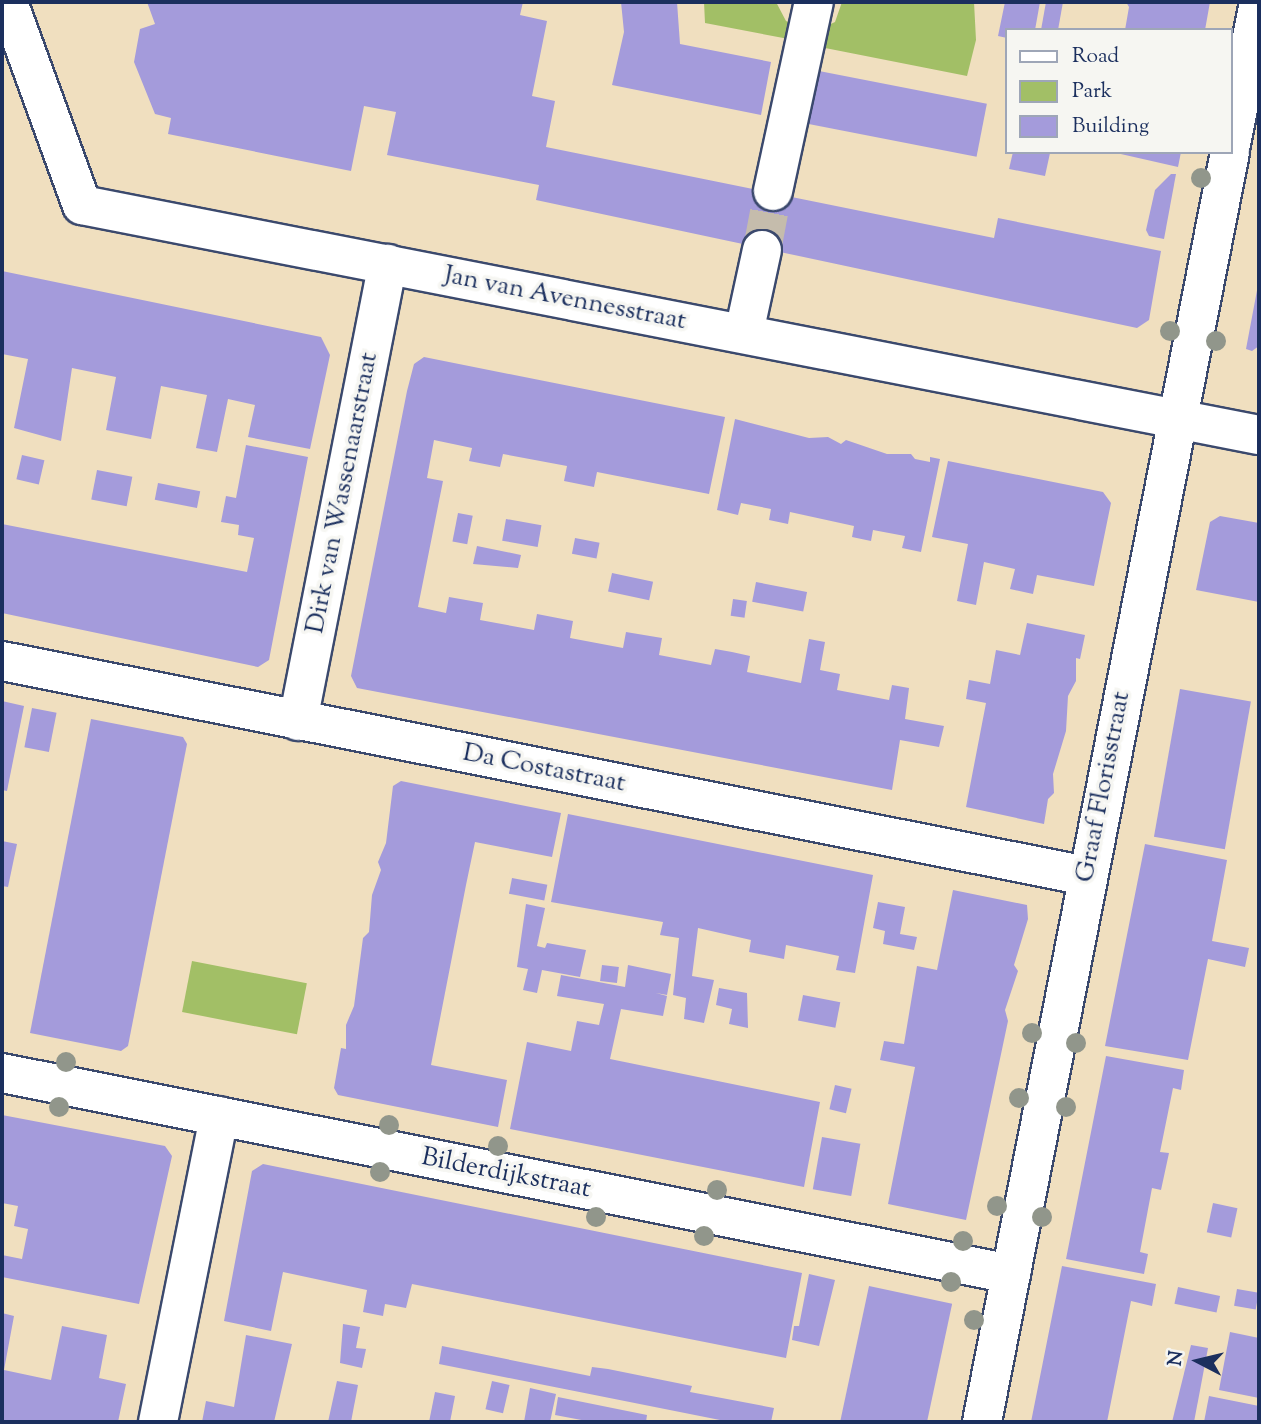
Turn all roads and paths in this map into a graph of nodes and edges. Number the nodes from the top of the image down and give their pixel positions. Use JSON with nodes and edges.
{"nodes":[{"id":1,"x":8,"y":2,"type":"edge"},
{"id":2,"x":814,"y":2,"type":"edge"},
{"id":3,"x":1259,"y":2,"type":"edge"},
{"id":4,"x":1233,"y":134,"type":"edge"},
{"id":5,"x":1230,"y":154,"type":"edge"},
{"id":6,"x":773,"y":191,"type":"tunnel mouth"},
{"id":7,"x":762,"y":250,"type":"tunnel mouth"},
{"id":8,"x":388,"y":264,"type":"junction"},
{"id":9,"x":744,"y":333,"type":"junction"},
{"id":10,"x":1177,"y":419,"type":"junction"},
{"id":11,"x":1259,"y":435,"type":"edge"},
{"id":12,"x":2,"y":661,"type":"edge"},
{"id":13,"x":298,"y":721,"type":"junction"},
{"id":14,"x":1087,"y":876,"type":"junction"},
{"id":15,"x":2,"y":1073,"type":"edge"},
{"id":16,"x":219,"y":1116,"type":"junction"},
{"id":17,"x":1011,"y":1274,"type":"junction"},
{"id":18,"x":158,"y":1422,"type":"edge"},
{"id":19,"x":982,"y":1422,"type":"edge"}],
"edges":[{"from":1,"to":8,"type":"street","name":"Jan van Avennesstraat"},
{"from":2,"to":6,"type":"street"},
{"from":3,"to":4,"type":"street"},
{"from":5,"to":10,"type":"street","name":"Graaf Florisstraat"},
{"from":7,"to":9,"type":"street"},
{"from":8,"to":9,"type":"street","name":"Jan van Avennesstraat"},
{"from":8,"to":13,"type":"street","name":"Dirk van Wassenaarstraat"},
{"from":9,"to":10,"type":"street","name":"Jan van Avennesstraat"},
{"from":10,"to":11,"type":"street","name":"Jan van Avennesstraat"},
{"from":10,"to":14,"type":"street","name":"Graaf Florisstraat"},
{"from":12,"to":13,"type":"street","name":"Da Costastraat"},
{"from":13,"to":14,"type":"street","name":"Da Costastraat"},
{"from":14,"to":17,"type":"street","name":"Graaf Florisstraat"},
{"from":15,"to":16,"type":"street","name":"Bilderdijkstraat"},
{"from":16,"to":17,"type":"street","name":"Bilderdijkstraat"},
{"from":16,"to":18,"type":"street"},
{"from":17,"to":19,"type":"street","name":"Graaf Florisstraat"}]}
